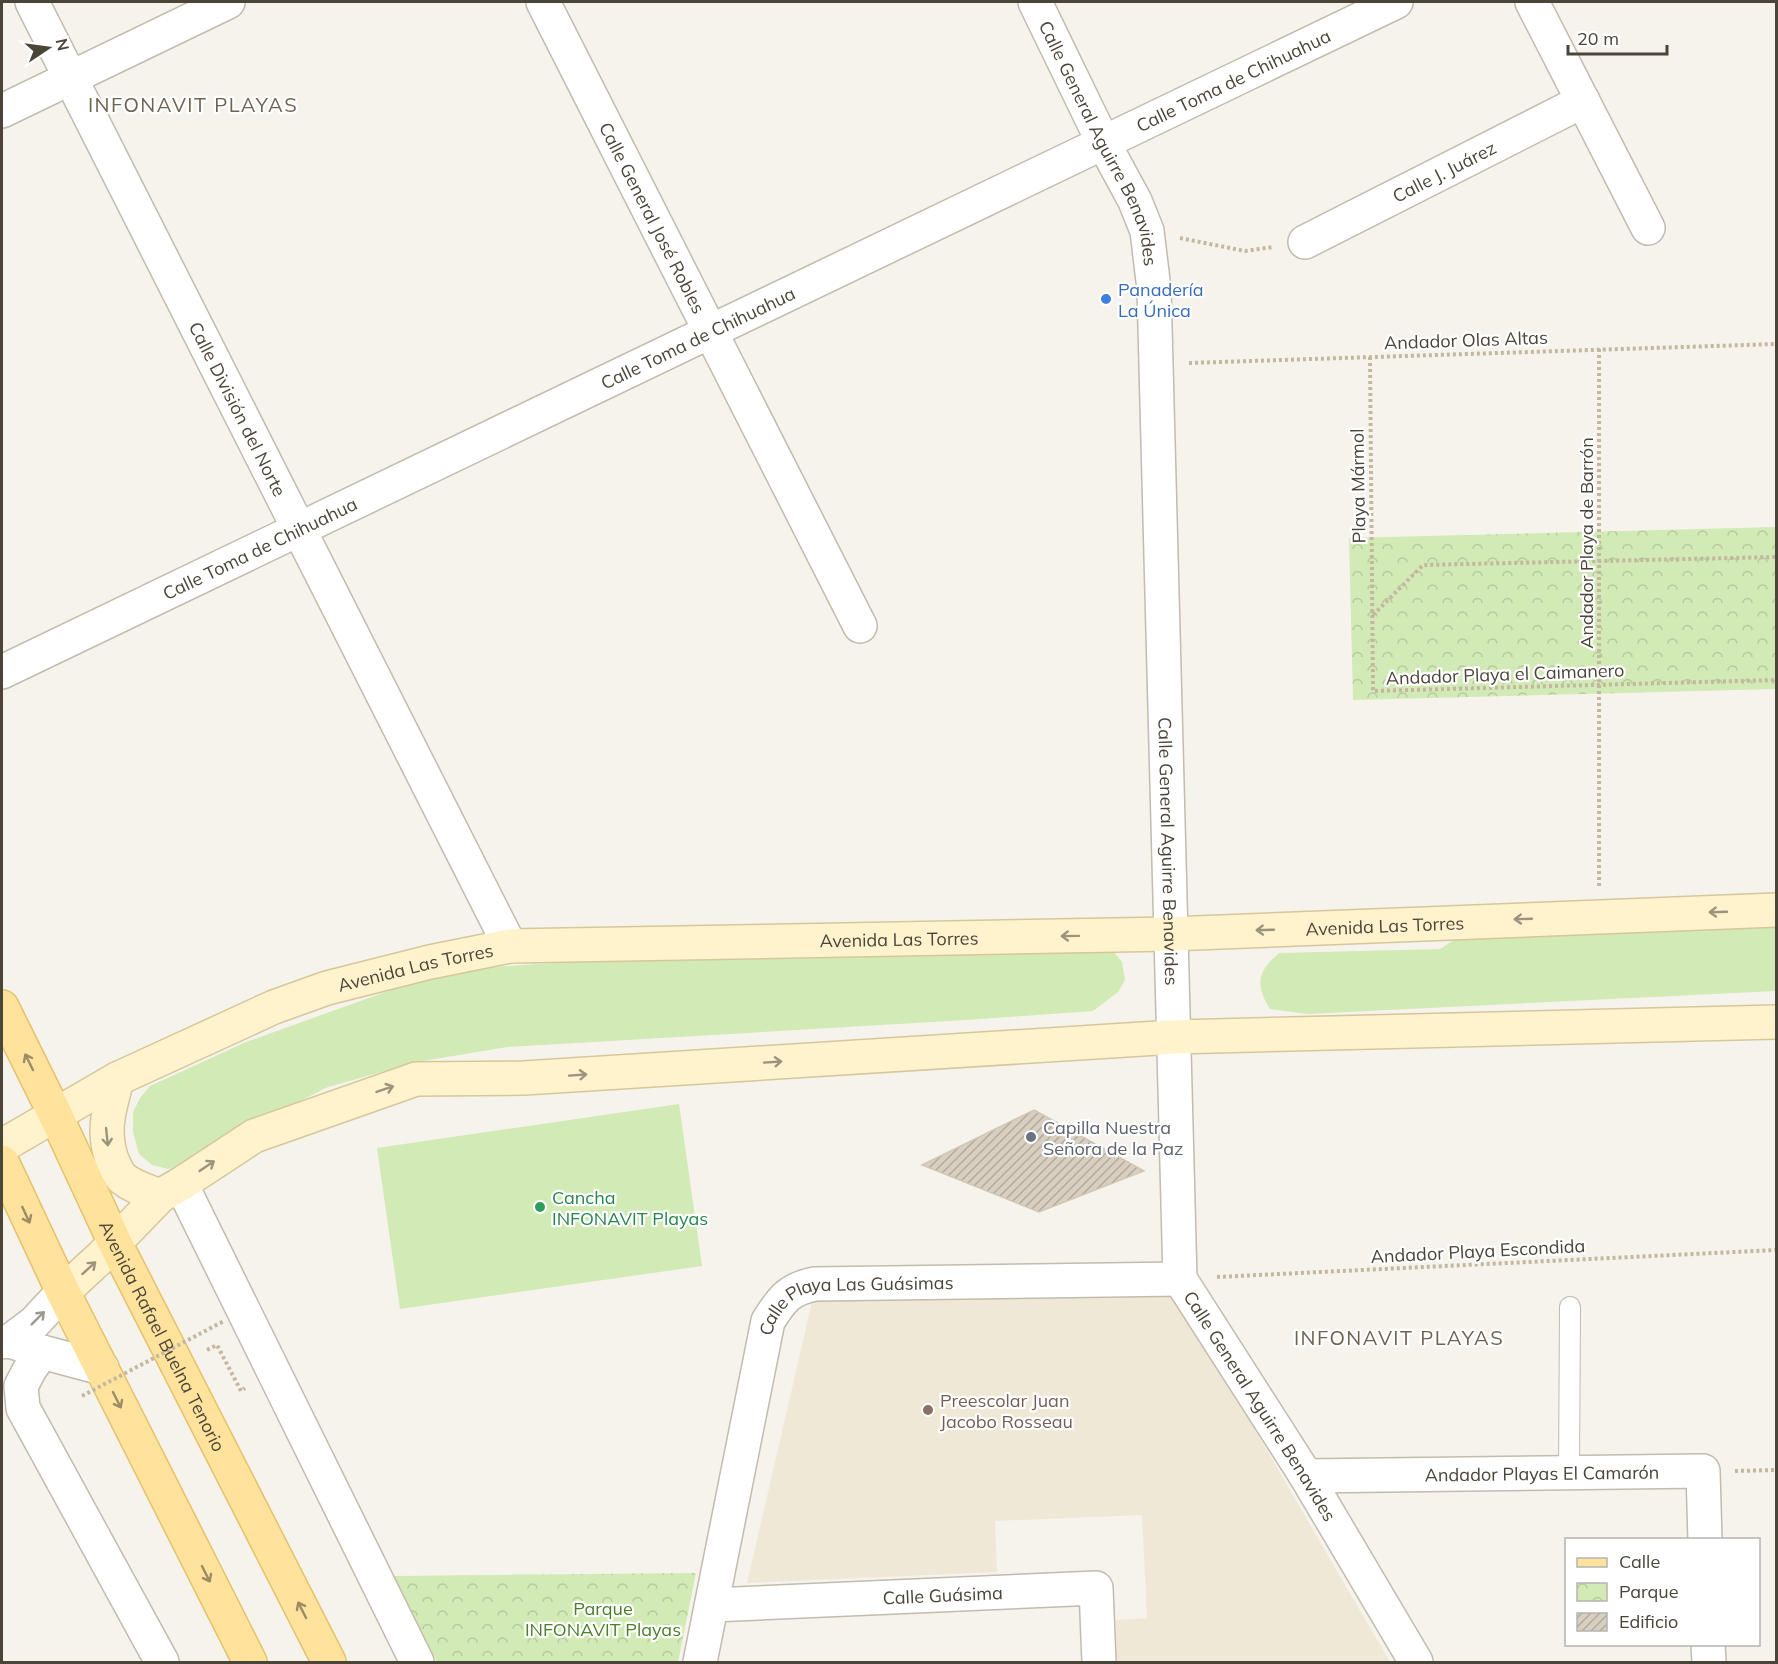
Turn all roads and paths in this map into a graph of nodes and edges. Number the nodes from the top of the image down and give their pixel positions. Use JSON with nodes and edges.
{"nodes":[{"id":1,"x":32,"y":2,"type":"edge"},
{"id":2,"x":228,"y":2,"type":"edge"},
{"id":3,"x":543,"y":2,"type":"edge"},
{"id":4,"x":1035,"y":2,"type":"edge"},
{"id":5,"x":1396,"y":2,"type":"edge"},
{"id":6,"x":1532,"y":2,"type":"edge"},
{"id":7,"x":70,"y":78,"type":"junction"},
{"id":8,"x":1583,"y":101,"type":"junction"},
{"id":9,"x":2,"y":111,"type":"edge"},
{"id":10,"x":1103,"y":142,"type":"junction"},
{"id":11,"x":1648,"y":228,"type":"dead end"},
{"id":12,"x":1147,"y":231,"type":"junction"},
{"id":13,"x":1305,"y":242,"type":"joint"},
{"id":14,"x":710,"y":331,"type":"junction"},
{"id":15,"x":1776,"y":344,"type":"edge"},
{"id":16,"x":1599,"y":349,"type":"junction"},
{"id":17,"x":1370,"y":357,"type":"junction"},
{"id":18,"x":1155,"y":364,"type":"junction"},
{"id":19,"x":299,"y":529,"type":"junction"},
{"id":20,"x":1776,"y":557,"type":"edge"},
{"id":21,"x":1599,"y":561,"type":"junction"},
{"id":22,"x":1373,"y":616,"type":"junction"},
{"id":23,"x":860,"y":626,"type":"dead end"},
{"id":24,"x":2,"y":672,"type":"edge"},
{"id":25,"x":1776,"y":680,"type":"edge"},
{"id":26,"x":1599,"y":684,"type":"junction"},
{"id":27,"x":1776,"y":910,"type":"edge"},
{"id":28,"x":1599,"y":916,"type":"junction"},
{"id":29,"x":1171,"y":934,"type":"junction"},
{"id":30,"x":510,"y":946,"type":"junction"},
{"id":31,"x":2,"y":1007,"type":"edge"},
{"id":32,"x":1776,"y":1022,"type":"edge"},
{"id":33,"x":1174,"y":1037,"type":"junction"},
{"id":34,"x":117,"y":1079,"type":"junction"},
{"id":35,"x":55,"y":1114,"type":"junction"},
{"id":36,"x":2,"y":1146,"type":"edge"},
{"id":37,"x":2,"y":1162,"type":"edge"},
{"id":38,"x":170,"y":1190,"type":"junction"},
{"id":39,"x":115,"y":1243,"type":"junction"},
{"id":40,"x":1776,"y":1250,"type":"edge"},
{"id":41,"x":1180,"y":1279,"type":"junction"},
{"id":42,"x":63,"y":1292,"type":"junction"},
{"id":43,"x":1570,"y":1306,"type":"dead end"},
{"id":44,"x":229,"y":1331,"type":"dead end"},
{"id":45,"x":6,"y":1341,"type":"edge"},
{"id":46,"x":42,"y":1352,"type":"junction"},
{"id":47,"x":177,"y":1365,"type":"junction"},
{"id":48,"x":102,"y":1368,"type":"junction"},
{"id":49,"x":248,"y":1387,"type":"dead end"},
{"id":50,"x":82,"y":1396,"type":"dead end"},
{"id":51,"x":1776,"y":1470,"type":"edge"},
{"id":52,"x":1702,"y":1471,"type":"junction"},
{"id":53,"x":1569,"y":1473,"type":"junction"},
{"id":54,"x":1306,"y":1476,"type":"junction"},
{"id":55,"x":1705,"y":1538,"type":"edge"},
{"id":56,"x":713,"y":1605,"type":"junction"},
{"id":57,"x":1708,"y":1646,"type":"edge"},
{"id":58,"x":162,"y":1662,"type":"edge"},
{"id":59,"x":250,"y":1662,"type":"edge"},
{"id":60,"x":329,"y":1662,"type":"edge"},
{"id":61,"x":417,"y":1662,"type":"edge"},
{"id":62,"x":700,"y":1662,"type":"edge"},
{"id":63,"x":1099,"y":1662,"type":"edge"},
{"id":64,"x":1416,"y":1662,"type":"edge"},
{"id":65,"x":1709,"y":1662,"type":"edge"}],
"edges":[{"from":1,"to":7,"type":"street","name":"Calle División del Norte"},
{"from":2,"to":7,"type":"street"},
{"from":3,"to":14,"type":"street","name":"Calle General José Robles"},
{"from":4,"to":10,"type":"street","name":"Calle General Aguirre Benavides"},
{"from":5,"to":10,"type":"street","name":"Calle Toma de Chihuahua"},
{"from":6,"to":8,"type":"street"},
{"from":7,"to":9,"type":"street"},
{"from":7,"to":19,"type":"street","name":"Calle División del Norte"},
{"from":8,"to":11,"type":"street"},
{"from":8,"to":13,"type":"street","name":"Calle J. Juárez"},
{"from":10,"to":12,"type":"street","name":"Calle General Aguirre Benavides"},
{"from":10,"to":14,"type":"street","name":"Calle Toma de Chihuahua"},
{"from":12,"to":13,"type":"path"},
{"from":12,"to":18,"type":"street","name":"Calle General Aguirre Benavides"},
{"from":14,"to":19,"type":"street","name":"Calle Toma de Chihuahua"},
{"from":14,"to":23,"type":"street","name":"Calle General José Robles"},
{"from":15,"to":16,"type":"path","name":"Andador Olas Altas"},
{"from":16,"to":17,"type":"path","name":"Andador Olas Altas"},
{"from":16,"to":21,"type":"path","name":"Andador Playa de Barrón"},
{"from":17,"to":18,"type":"path","name":"Andador Olas Altas"},
{"from":17,"to":22,"type":"path","name":"Playa Mármol"},
{"from":18,"to":29,"type":"street","name":"Calle General Aguirre Benavides"},
{"from":19,"to":24,"type":"street","name":"Calle Toma de Chihuahua"},
{"from":19,"to":30,"type":"street","name":"Calle División del Norte"},
{"from":20,"to":21,"type":"path"},
{"from":21,"to":22,"type":"path"},
{"from":21,"to":26,"type":"path","name":"Andador Playa de Barrón"},
{"from":22,"to":26,"type":"path","name":"Andador Playa el Caimanero"},
{"from":25,"to":26,"type":"path","name":"Andador Playa el Caimanero"},
{"from":26,"to":28,"type":"path","name":"Andador Playa de Barrón"},
{"from":27,"to":28,"type":"street","name":"Avenida Las Torres","one_way":true},
{"from":28,"to":29,"type":"street","name":"Avenida Las Torres","one_way":true},
{"from":29,"to":30,"type":"street","name":"Avenida Las Torres","one_way":true},
{"from":29,"to":33,"type":"street","name":"Calle General Aguirre Benavides"},
{"from":30,"to":34,"type":"street","name":"Avenida Las Torres"},
{"from":35,"to":31,"type":"main road","name":"Avenida Rafael Buelna Tenorio","one_way":true},
{"from":32,"to":33,"type":"street"},
{"from":38,"to":33,"type":"street","one_way":true},
{"from":33,"to":41,"type":"street","name":"Calle General Aguirre Benavides"},
{"from":34,"to":35,"type":"street","name":"Avenida Las Torres"},
{"from":34,"to":38,"type":"street","one_way":true},
{"from":35,"to":36,"type":"street","name":"Avenida Las Torres"},
{"from":35,"to":39,"type":"main road","name":"Avenida Rafael Buelna Tenorio"},
{"from":37,"to":42,"type":"main road","one_way":true},
{"from":38,"to":39,"type":"street"},
{"from":38,"to":61,"type":"street"},
{"from":42,"to":39,"type":"street","one_way":true},
{"from":39,"to":47,"type":"main road","name":"Avenida Rafael Buelna Tenorio"},
{"from":40,"to":41,"type":"path","name":"Andador Playa Escondida"},
{"from":41,"to":54,"type":"street","name":"Calle General Aguirre Benavides"},
{"from":41,"to":56,"type":"street","name":"Calle Playa Las Guásimas"},
{"from":45,"to":42,"type":"street","one_way":true},
{"from":42,"to":48,"type":"main road"},
{"from":43,"to":53,"type":"lane"},
{"from":44,"to":50,"type":"path","bridge":true},
{"from":45,"to":46,"type":"street"},
{"from":46,"to":48,"type":"street"},
{"from":46,"to":58,"type":"street"},
{"from":47,"to":49,"type":"path"},
{"from":60,"to":47,"type":"main road","name":"Avenida Rafael Buelna Tenorio","one_way":true},
{"from":48,"to":59,"type":"main road","one_way":true},
{"from":51,"to":52,"type":"path"},
{"from":52,"to":53,"type":"street","name":"Andador Playas El Camarón"},
{"from":52,"to":55,"type":"street"},
{"from":53,"to":54,"type":"street","name":"Andador Playas El Camarón"},
{"from":54,"to":64,"type":"street","name":"Calle General Aguirre Benavides"},
{"from":56,"to":62,"type":"street","name":"Calle Playa Las Guásimas"},
{"from":56,"to":63,"type":"street","name":"Calle Guásima"},
{"from":57,"to":65,"type":"street"}]}
